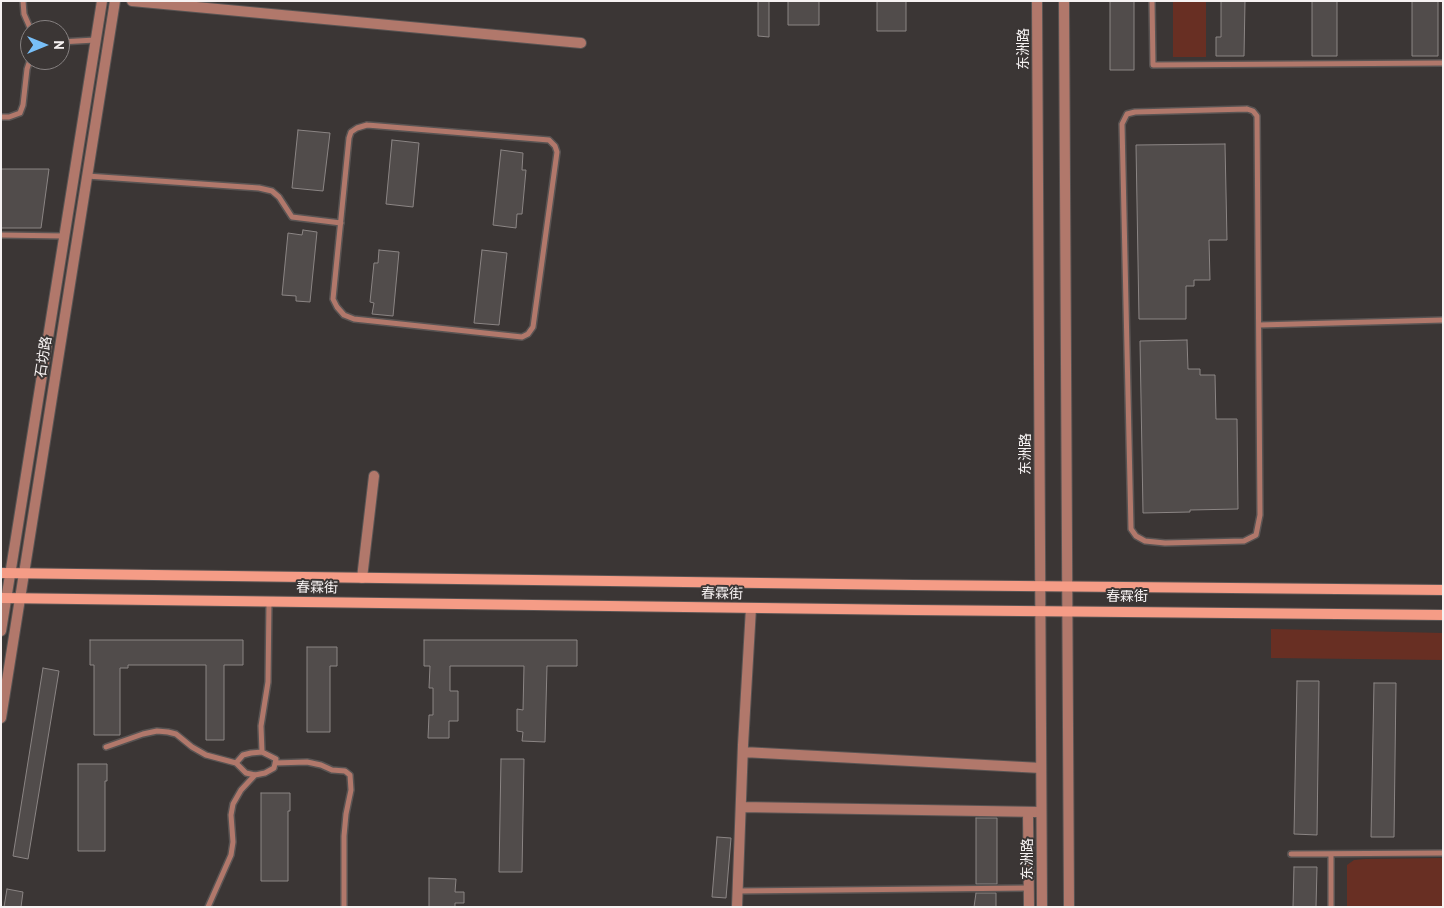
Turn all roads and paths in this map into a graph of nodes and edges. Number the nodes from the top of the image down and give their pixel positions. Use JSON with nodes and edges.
{"nodes":[{"id":1,"x":23,"y":1,"type":"edge"},
{"id":2,"x":102,"y":1,"type":"edge"},
{"id":3,"x":115,"y":1,"type":"edge"},
{"id":4,"x":132,"y":1,"type":"edge"},
{"id":5,"x":1037,"y":1,"type":"edge"},
{"id":6,"x":1064,"y":1,"type":"edge"},
{"id":7,"x":1152,"y":1,"type":"edge"},
{"id":8,"x":27,"y":20,"type":"edge"},
{"id":9,"x":96,"y":40,"type":"junction"},
{"id":10,"x":70,"y":41,"type":"edge"},
{"id":11,"x":580,"y":43,"type":"dead end"},
{"id":12,"x":1443,"y":63,"type":"edge"},
{"id":13,"x":27,"y":70,"type":"edge"},
{"id":14,"x":1,"y":117,"type":"edge"},
{"id":15,"x":87,"y":176,"type":"junction"},
{"id":16,"x":341,"y":223,"type":"junction"},
{"id":17,"x":1,"y":235,"type":"edge"},
{"id":18,"x":64,"y":236,"type":"junction"},
{"id":19,"x":1443,"y":320,"type":"edge"},
{"id":20,"x":1259,"y":324,"type":"junction"},
{"id":21,"x":374,"y":476,"type":"dead end"},
{"id":22,"x":6,"y":573,"type":"edge"},
{"id":23,"x":23,"y":573,"type":"junction"},
{"id":24,"x":362,"y":578,"type":"junction"},
{"id":25,"x":1040,"y":586,"type":"junction"},
{"id":26,"x":1067,"y":586,"type":"junction"},
{"id":27,"x":1443,"y":590,"type":"edge"},
{"id":28,"x":4,"y":598,"type":"edge"},
{"id":29,"x":20,"y":598,"type":"junction"},
{"id":30,"x":269,"y":601,"type":"junction"},
{"id":31,"x":751,"y":608,"type":"junction"},
{"id":32,"x":1040,"y":611,"type":"junction"},
{"id":33,"x":1067,"y":611,"type":"junction"},
{"id":34,"x":1443,"y":615,"type":"edge"},
{"id":35,"x":1,"y":631,"type":"edge"},
{"id":36,"x":1,"y":718,"type":"edge"},
{"id":37,"x":106,"y":746,"type":"dead end"},
{"id":38,"x":262,"y":752,"type":"junction"},
{"id":39,"x":743,"y":752,"type":"junction"},
{"id":40,"x":236,"y":763,"type":"junction"},
{"id":41,"x":275,"y":763,"type":"junction"},
{"id":42,"x":1041,"y":768,"type":"junction"},
{"id":43,"x":255,"y":775,"type":"junction"},
{"id":44,"x":740,"y":807,"type":"junction"},
{"id":45,"x":1028,"y":812,"type":"junction"},
{"id":46,"x":1041,"y":812,"type":"junction"},
{"id":47,"x":1443,"y":853,"type":"edge"},
{"id":48,"x":1290,"y":854,"type":"dead end"},
{"id":49,"x":1331,"y":854,"type":"junction"},
{"id":50,"x":1029,"y":888,"type":"junction"},
{"id":51,"x":738,"y":891,"type":"junction"},
{"id":52,"x":208,"y":907,"type":"edge"},
{"id":53,"x":344,"y":907,"type":"edge"},
{"id":54,"x":737,"y":907,"type":"edge"},
{"id":55,"x":1029,"y":907,"type":"edge"},
{"id":56,"x":1042,"y":907,"type":"edge"},
{"id":57,"x":1069,"y":907,"type":"edge"},
{"id":58,"x":1331,"y":907,"type":"edge"}],
"edges":[{"from":1,"to":8,"type":"lane"},
{"from":2,"to":9,"type":"street","name":"石坊路"},
{"from":3,"to":15,"type":"street","name":"石坊路"},
{"from":4,"to":11,"type":"street"},
{"from":5,"to":25,"type":"street","name":"东洲路"},
{"from":6,"to":26,"type":"street"},
{"from":7,"to":12,"type":"lane"},
{"from":9,"to":10,"type":"lane"},
{"from":9,"to":18,"type":"street","name":"石坊路"},
{"from":13,"to":14,"type":"lane"},
{"from":15,"to":16,"type":"lane"},
{"from":15,"to":23,"type":"street","name":"石坊路"},
{"from":16,"to":16,"type":"lane"},
{"from":17,"to":18,"type":"lane"},
{"from":18,"to":22,"type":"street","name":"石坊路"},
{"from":19,"to":20,"type":"lane"},
{"from":20,"to":20,"type":"lane"},
{"from":21,"to":24,"type":"street"},
{"from":22,"to":23,"type":"main road","name":"春霖街"},
{"from":22,"to":28,"type":"street","name":"石坊路"},
{"from":23,"to":24,"type":"main road","name":"春霖街"},
{"from":23,"to":29,"type":"street","name":"石坊路"},
{"from":24,"to":25,"type":"main road","name":"春霖街"},
{"from":25,"to":26,"type":"main road","name":"春霖街"},
{"from":25,"to":32,"type":"street","name":"东洲路"},
{"from":26,"to":27,"type":"main road","name":"春霖街"},
{"from":26,"to":33,"type":"street"},
{"from":28,"to":29,"type":"main road","name":"春霖街"},
{"from":28,"to":35,"type":"street","name":"石坊路"},
{"from":29,"to":30,"type":"main road","name":"春霖街"},
{"from":29,"to":36,"type":"street","name":"石坊路"},
{"from":30,"to":31,"type":"main road","name":"春霖街"},
{"from":30,"to":38,"type":"lane"},
{"from":31,"to":32,"type":"main road","name":"春霖街"},
{"from":31,"to":39,"type":"street"},
{"from":32,"to":33,"type":"main road","name":"春霖街"},
{"from":32,"to":42,"type":"street","name":"东洲路"},
{"from":33,"to":34,"type":"main road","name":"春霖街"},
{"from":33,"to":57,"type":"street"},
{"from":37,"to":40,"type":"lane"},
{"from":38,"to":40,"type":"lane"},
{"from":38,"to":41,"type":"lane"},
{"from":39,"to":42,"type":"street"},
{"from":39,"to":44,"type":"street"},
{"from":40,"to":43,"type":"lane"},
{"from":41,"to":43,"type":"lane"},
{"from":41,"to":53,"type":"lane"},
{"from":42,"to":46,"type":"street","name":"东洲路"},
{"from":43,"to":52,"type":"lane"},
{"from":44,"to":45,"type":"street"},
{"from":44,"to":51,"type":"street"},
{"from":45,"to":46,"type":"street"},
{"from":45,"to":50,"type":"street"},
{"from":46,"to":56,"type":"street","name":"东洲路"},
{"from":47,"to":49,"type":"lane"},
{"from":48,"to":49,"type":"lane"},
{"from":49,"to":58,"type":"lane"},
{"from":50,"to":51,"type":"lane"},
{"from":50,"to":55,"type":"street"},
{"from":51,"to":54,"type":"street"}]}
